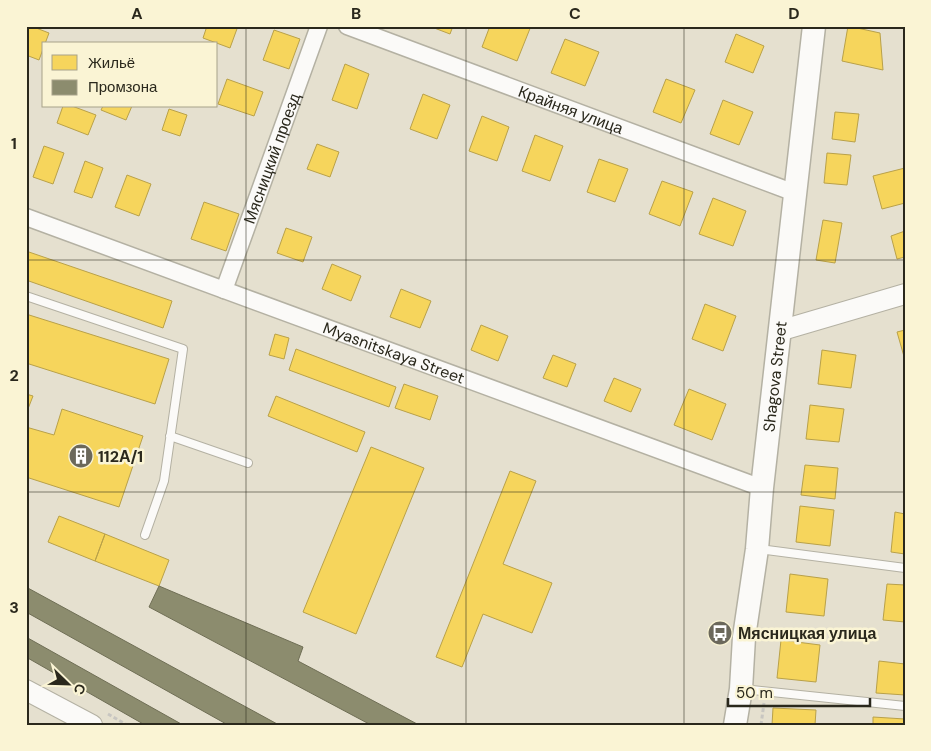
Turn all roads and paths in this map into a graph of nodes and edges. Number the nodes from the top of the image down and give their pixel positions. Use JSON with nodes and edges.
{"nodes":[{"id":1,"x":319,"y":26,"type":"edge"},
{"id":2,"x":347,"y":26,"type":"edge"},
{"id":3,"x":814,"y":26,"type":"edge"},
{"id":4,"x":794,"y":193,"type":"junction"},
{"id":5,"x":26,"y":217,"type":"edge"},
{"id":6,"x":224,"y":290,"type":"junction"},
{"id":7,"x":905,"y":294,"type":"edge"},
{"id":8,"x":26,"y":296,"type":"edge"},
{"id":9,"x":779,"y":331,"type":"junction"},
{"id":10,"x":170,"y":436,"type":"junction"},
{"id":11,"x":248,"y":463,"type":"dead end"},
{"id":12,"x":762,"y":488,"type":"junction"},
{"id":13,"x":145,"y":535,"type":"dead end"},
{"id":14,"x":757,"y":549,"type":"junction"},
{"id":15,"x":905,"y":568,"type":"edge"},
{"id":16,"x":741,"y":689,"type":"junction"},
{"id":17,"x":26,"y":690,"type":"edge"},
{"id":18,"x":765,"y":691,"type":"junction"},
{"id":19,"x":905,"y":706,"type":"edge"},
{"id":20,"x":92,"y":725,"type":"edge"},
{"id":21,"x":735,"y":725,"type":"edge"},
{"id":22,"x":761,"y":725,"type":"edge"}],
"edges":[{"from":1,"to":6,"type":"street","name":"Мясницкий проезд"},
{"from":2,"to":4,"type":"street","name":"Крайняя улица"},
{"from":3,"to":4,"type":"main road","name":"Shagova Street"},
{"from":4,"to":9,"type":"main road","name":"Shagova Street"},
{"from":5,"to":6,"type":"street","name":"Myasnitskaya Street"},
{"from":6,"to":12,"type":"street","name":"Myasnitskaya Street"},
{"from":7,"to":9,"type":"street"},
{"from":8,"to":10,"type":"lane"},
{"from":9,"to":12,"type":"main road","name":"Shagova Street"},
{"from":10,"to":11,"type":"lane"},
{"from":10,"to":13,"type":"lane"},
{"from":12,"to":14,"type":"main road","name":"Shagova Street"},
{"from":14,"to":15,"type":"lane"},
{"from":14,"to":16,"type":"main road","name":"Shagova Street"},
{"from":16,"to":18,"type":"lane"},
{"from":16,"to":21,"type":"main road","name":"Shagova Street"},
{"from":17,"to":20,"type":"street"},
{"from":18,"to":19,"type":"lane"},
{"from":18,"to":22,"type":"path"}]}
